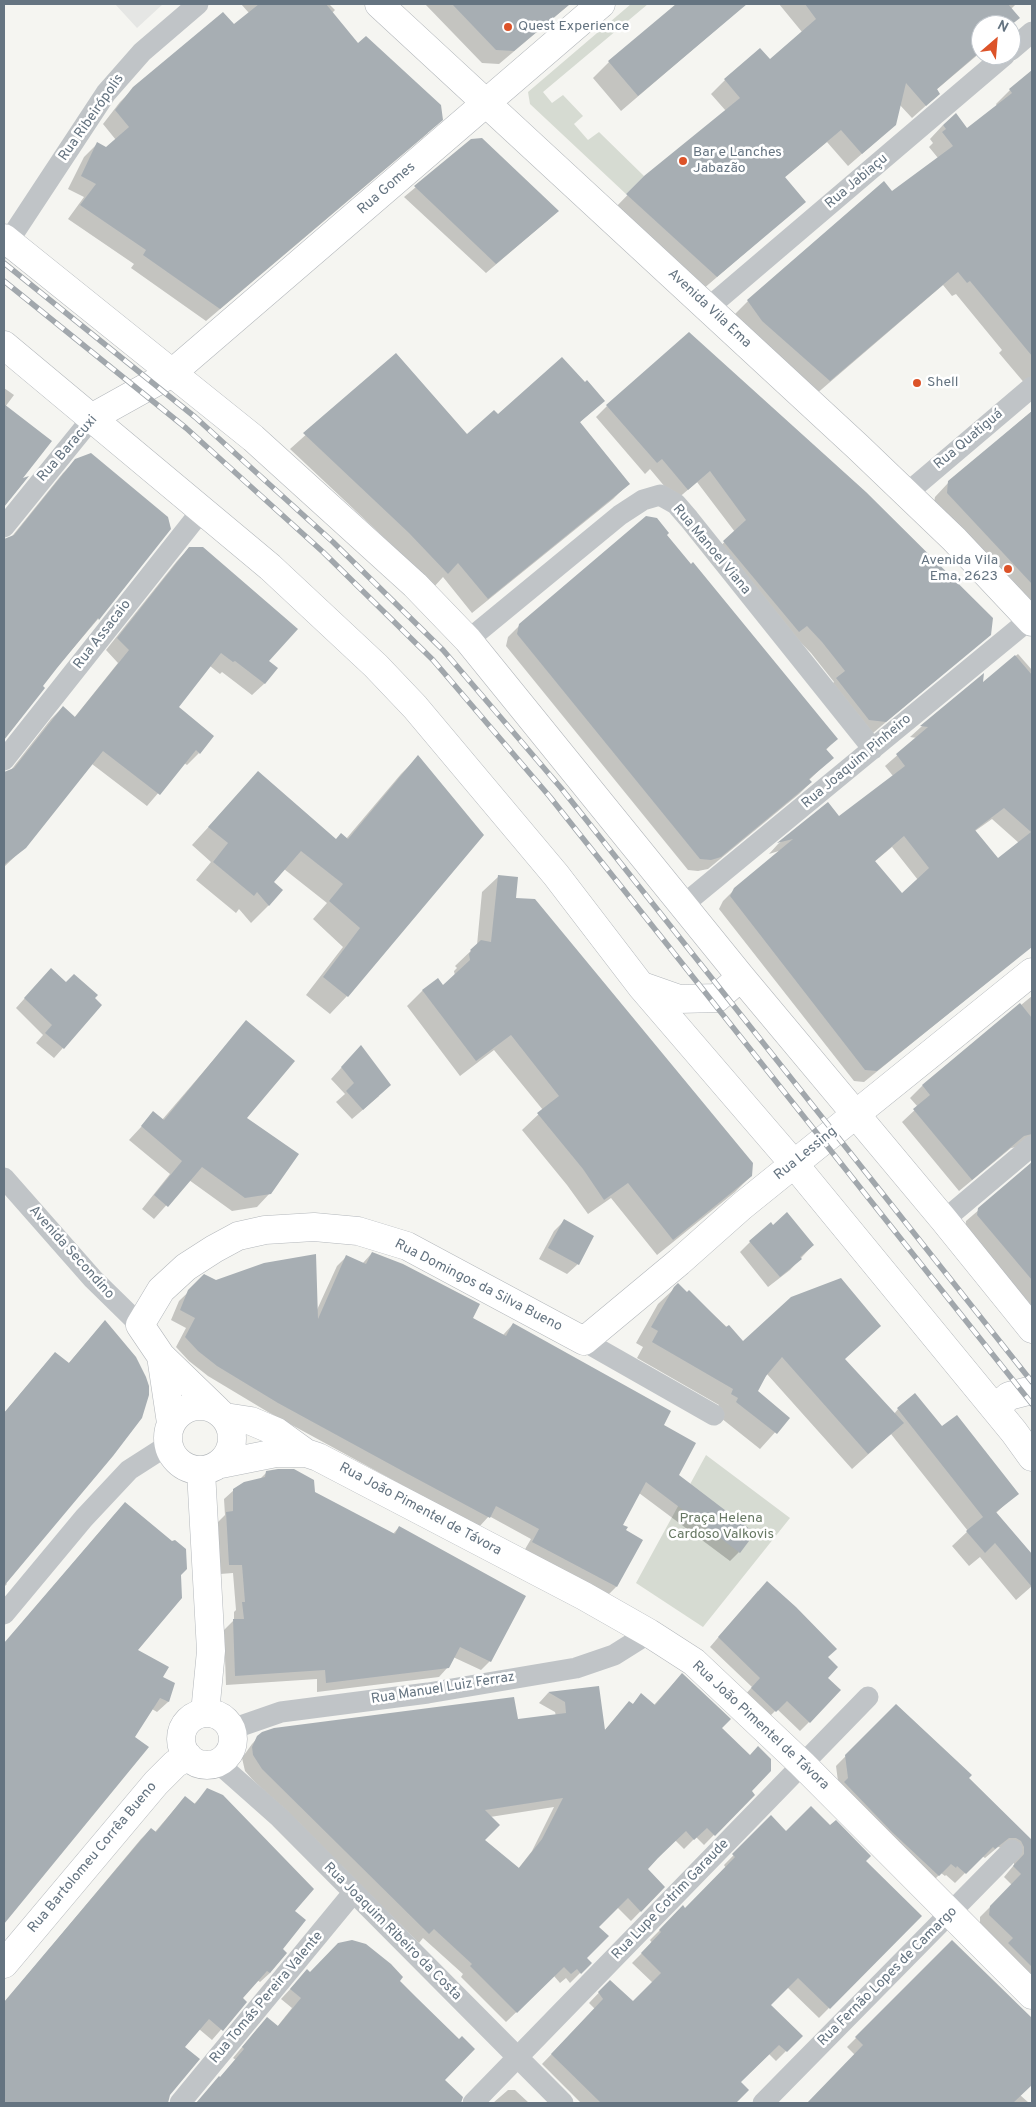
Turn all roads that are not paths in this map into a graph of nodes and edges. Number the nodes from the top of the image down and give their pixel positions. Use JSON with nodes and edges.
{"nodes":[{"id":1,"x":198,"y":4,"type":"edge"},
{"id":2,"x":379,"y":4,"type":"edge"},
{"id":3,"x":601,"y":4,"type":"edge"},
{"id":4,"x":1032,"y":32,"type":"edge"},
{"id":5,"x":1021,"y":41,"type":"edge"},
{"id":6,"x":993,"y":65,"type":"edge"},
{"id":7,"x":486,"y":102,"type":"junction"},
{"id":8,"x":5,"y":243,"type":"edge"},
{"id":9,"x":708,"y":308,"type":"junction"},
{"id":10,"x":4,"y":345,"type":"edge"},
{"id":11,"x":172,"y":373,"type":"junction"},
{"id":12,"x":1032,"y":387,"type":"edge"},
{"id":13,"x":92,"y":417,"type":"junction"},
{"id":14,"x":906,"y":494,"type":"junction"},
{"id":15,"x":202,"y":510,"type":"junction"},
{"id":16,"x":4,"y":527,"type":"edge"},
{"id":17,"x":1031,"y":620,"type":"edge"},
{"id":18,"x":468,"y":640,"type":"junction"},
{"id":19,"x":872,"y":749,"type":"junction"},
{"id":20,"x":4,"y":760,"type":"edge"},
{"id":21,"x":683,"y":905,"type":"junction"},
{"id":22,"x":1032,"y":972,"type":"edge"},
{"id":23,"x":741,"y":977,"type":"junction"},
{"id":24,"x":641,"y":986,"type":"junction"},
{"id":25,"x":855,"y":1114,"type":"junction"},
{"id":26,"x":1032,"y":1146,"type":"edge"},
{"id":27,"x":794,"y":1164,"type":"junction"},
{"id":28,"x":4,"y":1178,"type":"edge"},
{"id":29,"x":944,"y":1220,"type":"junction"},
{"id":30,"x":140,"y":1325,"type":"junction"},
{"id":31,"x":1032,"y":1329,"type":"edge"},
{"id":32,"x":584,"y":1341,"type":"junction"},
{"id":33,"x":161,"y":1356,"type":"junction"},
{"id":34,"x":1032,"y":1390,"type":"edge"},
{"id":35,"x":995,"y":1408,"type":"junction"},
{"id":36,"x":221,"y":1414,"type":"junction"},
{"id":37,"x":714,"y":1415,"type":"dead end"},
{"id":38,"x":170,"y":1434,"type":"junction"},
{"id":39,"x":306,"y":1453,"type":"junction"},
{"id":40,"x":1032,"y":1457,"type":"edge"},
{"id":41,"x":211,"y":1468,"type":"junction"},
{"id":42,"x":4,"y":1614,"type":"edge"},
{"id":43,"x":649,"y":1633,"type":"junction"},
{"id":44,"x":868,"y":1697,"type":"dead end"},
{"id":45,"x":205,"y":1713,"type":"junction"},
{"id":46,"x":232,"y":1729,"type":"junction"},
{"id":47,"x":188,"y":1756,"type":"junction"},
{"id":48,"x":218,"y":1763,"type":"junction"},
{"id":49,"x":802,"y":1764,"type":"junction"},
{"id":50,"x":1012,"y":1850,"type":"dead end"},
{"id":51,"x":354,"y":1893,"type":"junction"},
{"id":52,"x":952,"y":1912,"type":"junction"},
{"id":53,"x":4,"y":1964,"type":"edge"},
{"id":54,"x":1032,"y":1995,"type":"edge"},
{"id":55,"x":518,"y":2058,"type":"junction"},
{"id":56,"x":180,"y":2103,"type":"edge"},
{"id":57,"x":473,"y":2103,"type":"edge"},
{"id":58,"x":563,"y":2103,"type":"edge"},
{"id":59,"x":763,"y":2103,"type":"edge"}],
"edges":[{"from":1,"to":8,"type":"street","name":"Rua Ribeirópolis"},
{"from":2,"to":7,"type":"main road","name":"Avenida Vila Ema"},
{"from":3,"to":7,"type":"main road","name":"Rua Gomes"},
{"from":4,"to":5,"type":"street"},
{"from":6,"to":9,"type":"street","name":"Rua Jabiaçu"},
{"from":7,"to":9,"type":"main road","name":"Avenida Vila Ema"},
{"from":7,"to":11,"type":"main road","name":"Rua Gomes"},
{"from":8,"to":11,"type":"main road"},
{"from":9,"to":14,"type":"main road","name":"Avenida Vila Ema"},
{"from":10,"to":13,"type":"main road"},
{"from":11,"to":13,"type":"main road","name":"Rua Baracuxi"},
{"from":11,"to":18,"type":"main road"},
{"from":12,"to":14,"type":"street","name":"Rua Quatiguá"},
{"from":13,"to":15,"type":"main road"},
{"from":13,"to":16,"type":"street","name":"Rua Baracuxi"},
{"from":14,"to":17,"type":"main road","name":"Avenida Vila Ema"},
{"from":15,"to":20,"type":"street","name":"Rua Assacaio"},
{"from":15,"to":24,"type":"main road"},
{"from":17,"to":19,"type":"street","name":"Rua Joaquim Pinheiro"},
{"from":18,"to":19,"type":"street","name":"Rua Manoel Viana"},
{"from":18,"to":21,"type":"main road"},
{"from":19,"to":21,"type":"street","name":"Rua Joaquim Pinheiro"},
{"from":21,"to":23,"type":"main road"},
{"from":22,"to":25,"type":"main road","name":"Rua Lessing"},
{"from":23,"to":24,"type":"main road"},
{"from":23,"to":25,"type":"main road"},
{"from":24,"to":27,"type":"main road"},
{"from":25,"to":27,"type":"main road","name":"Rua Lessing"},
{"from":25,"to":29,"type":"main road"},
{"from":26,"to":29,"type":"street"},
{"from":27,"to":32,"type":"main road","name":"Rua Lessing"},
{"from":27,"to":35,"type":"main road"},
{"from":28,"to":30,"type":"street","name":"Avenida Secondino"},
{"from":29,"to":31,"type":"main road"},
{"from":30,"to":32,"type":"main road","name":"Rua Domingos da Silva Bueno"},
{"from":30,"to":33,"type":"main road"},
{"from":32,"to":37,"type":"street","name":"Rua Domingos da Silva Bueno"},
{"from":33,"to":36,"type":"main road"},
{"from":33,"to":38,"type":"main road"},
{"from":34,"to":35,"type":"main road"},
{"from":35,"to":40,"type":"main road"},
{"from":36,"to":38,"type":"main road"},
{"from":36,"to":39,"type":"main road","name":"Rua João Pimentel de Távora"},
{"from":36,"to":41,"type":"main road"},
{"from":38,"to":41,"type":"main road"},
{"from":38,"to":42,"type":"street"},
{"from":39,"to":41,"type":"main road","name":"Rua João Pimentel de Távora"},
{"from":39,"to":43,"type":"main road","name":"Rua João Pimentel de Távora"},
{"from":41,"to":45,"type":"main road"},
{"from":43,"to":46,"type":"street","name":"Rua Manuel Luiz Ferraz"},
{"from":43,"to":49,"type":"main road","name":"Rua João Pimentel de Távora"},
{"from":44,"to":49,"type":"street","name":"Rua Lupe Cotrim Garaude"},
{"from":45,"to":46,"type":"main road"},
{"from":45,"to":47,"type":"main road"},
{"from":46,"to":48,"type":"main road"},
{"from":47,"to":48,"type":"main road"},
{"from":47,"to":53,"type":"main road","name":"Rua Bartolomeu Corrêa Bueno"},
{"from":48,"to":51,"type":"street","name":"Rua Joaquim Ribeiro da Costa"},
{"from":49,"to":52,"type":"main road","name":"Rua João Pimentel de Távora"},
{"from":49,"to":55,"type":"street","name":"Rua Lupe Cotrim Garaude"},
{"from":50,"to":52,"type":"street","name":"Rua Fernão Lopes de Camargo"},
{"from":51,"to":55,"type":"street","name":"Rua Joaquim Ribeiro da Costa"},
{"from":51,"to":56,"type":"street","name":"Rua Tomás Pereira Valente"},
{"from":52,"to":54,"type":"main road","name":"Rua João Pimentel de Távora"},
{"from":52,"to":59,"type":"street","name":"Rua Fernão Lopes de Camargo"},
{"from":55,"to":57,"type":"street","name":"Rua Lupe Cotrim Garaude"},
{"from":55,"to":58,"type":"street","name":"Rua Joaquim Ribeiro da Costa"}]}
